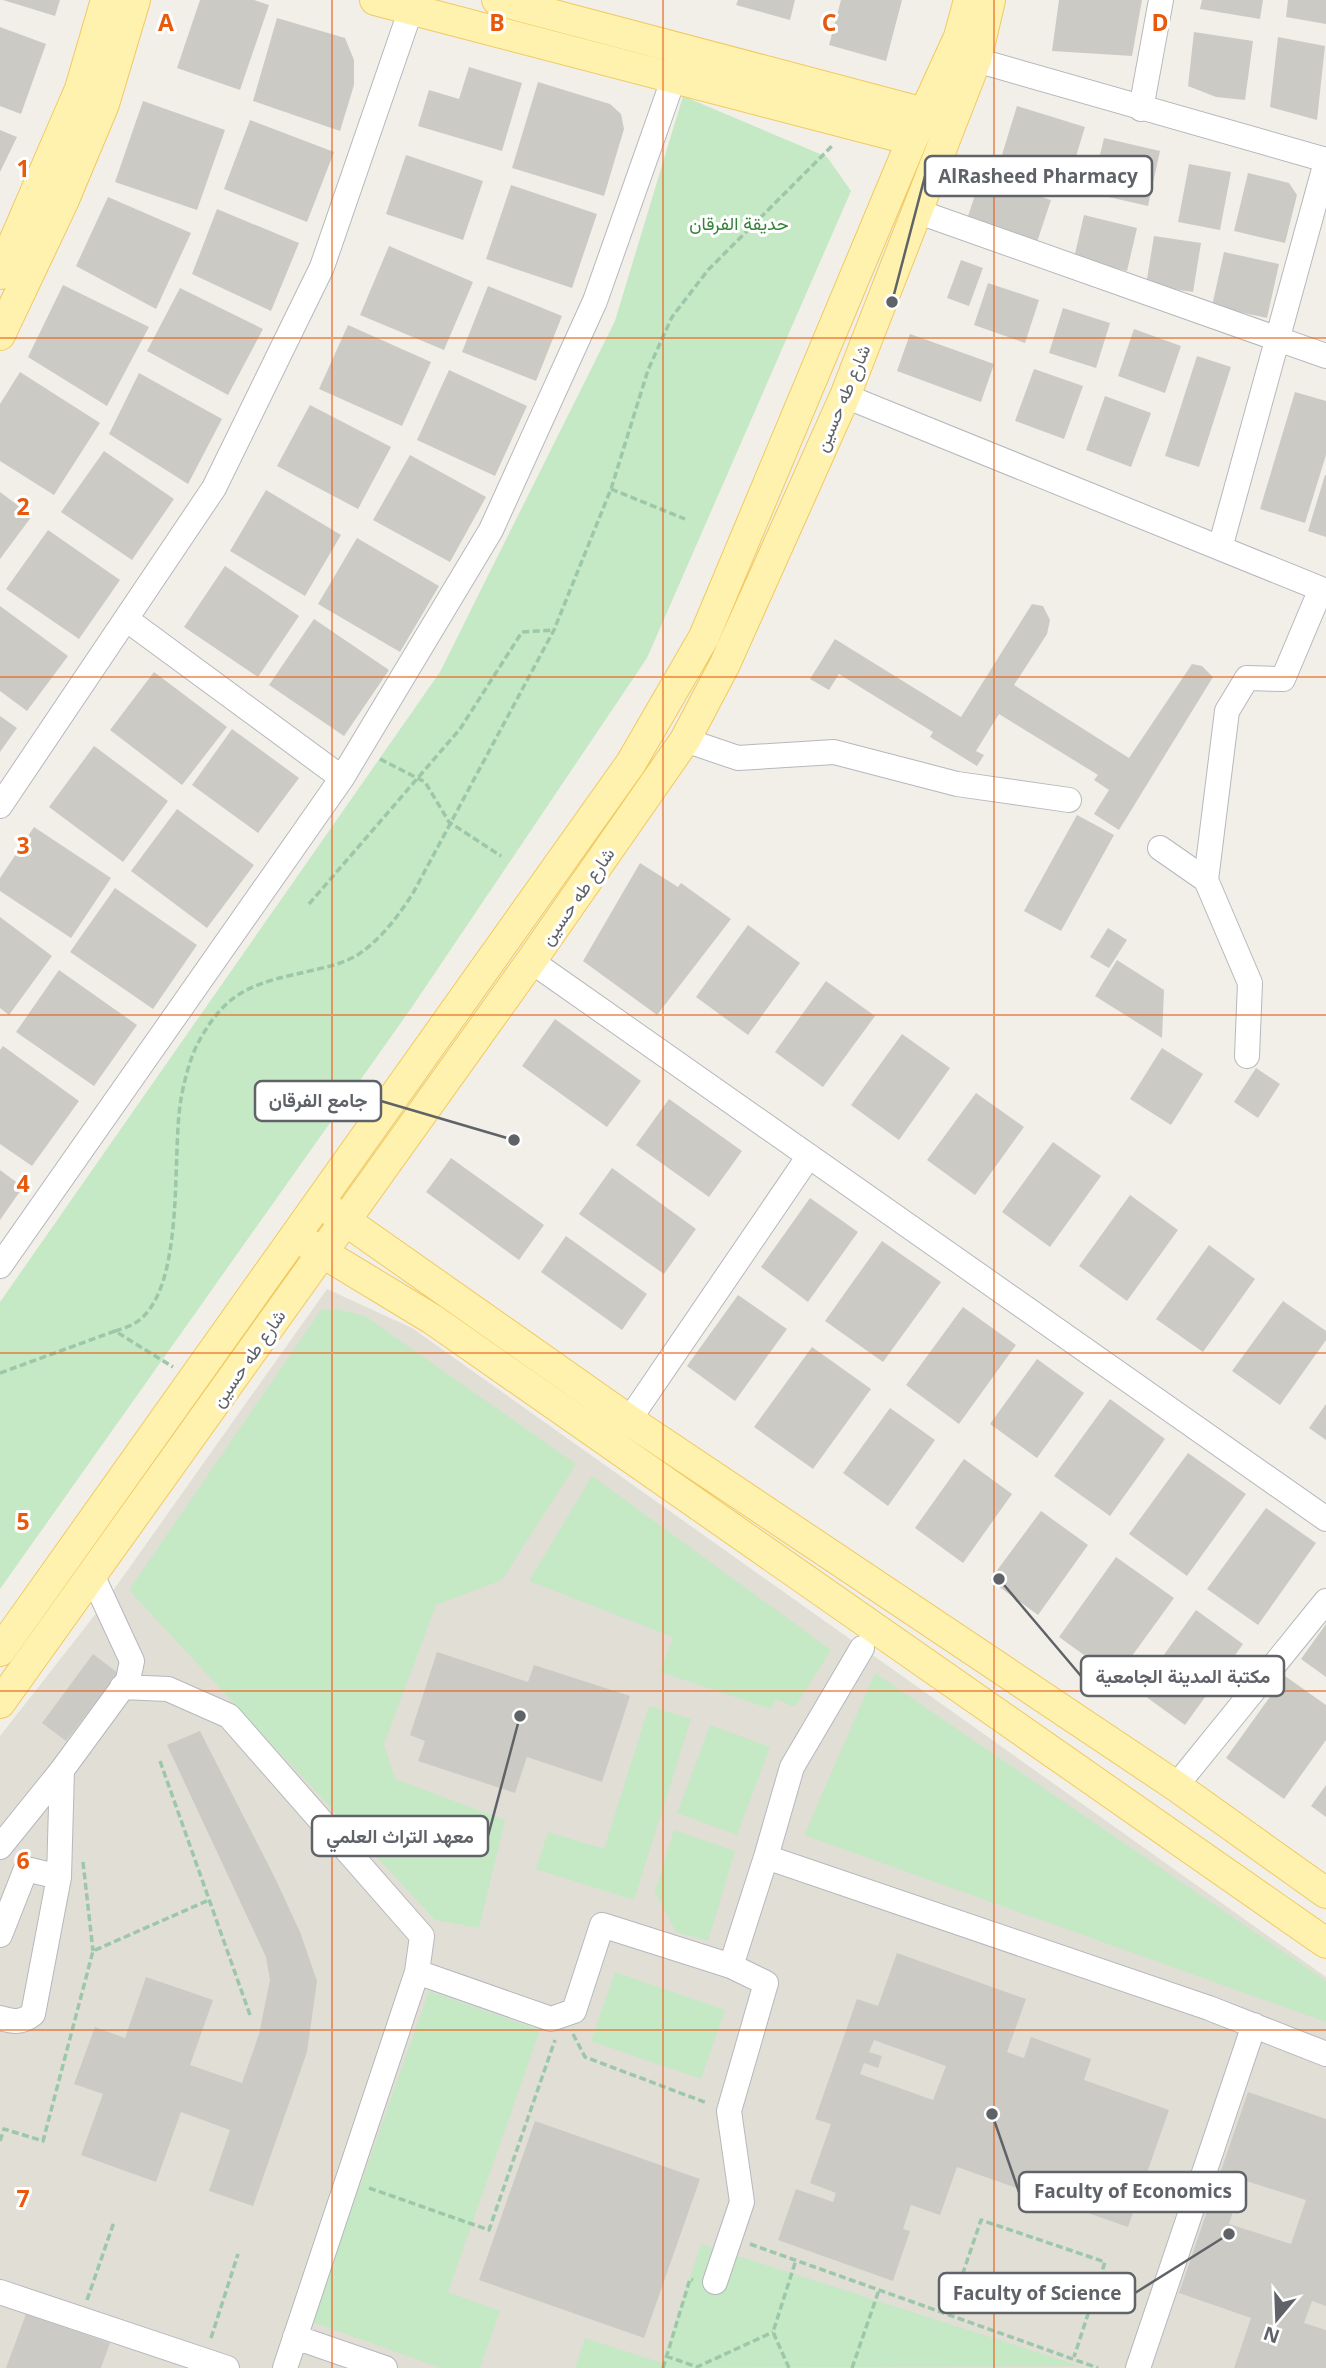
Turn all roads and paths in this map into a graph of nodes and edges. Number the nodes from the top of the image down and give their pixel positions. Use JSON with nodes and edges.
{"nodes":[{"id":1,"x":106,"y":0,"type":"edge"},
{"id":2,"x":135,"y":0,"type":"edge"},
{"id":3,"x":375,"y":0,"type":"edge"},
{"id":4,"x":498,"y":0,"type":"edge"},
{"id":5,"x":969,"y":0,"type":"edge"},
{"id":6,"x":990,"y":0,"type":"edge"},
{"id":7,"x":1161,"y":0,"type":"edge"},
{"id":8,"x":411,"y":9,"type":"junction"},
{"id":9,"x":683,"y":49,"type":"junction"},
{"id":10,"x":976,"y":61,"type":"junction"},
{"id":11,"x":674,"y":78,"type":"junction"},
{"id":12,"x":1141,"y":109,"type":"junction"},
{"id":13,"x":924,"y":113,"type":"junction"},
{"id":14,"x":854,"y":125,"type":"junction"},
{"id":15,"x":912,"y":140,"type":"junction"},
{"id":16,"x":1326,"y":161,"type":"edge"},
{"id":17,"x":919,"y":212,"type":"junction"},
{"id":18,"x":0,"y":274,"type":"edge"},
{"id":19,"x":0,"y":335,"type":"edge"},
{"id":20,"x":1279,"y":340,"type":"junction"},
{"id":21,"x":1326,"y":356,"type":"edge"},
{"id":22,"x":845,"y":396,"type":"junction"},
{"id":23,"x":611,"y":489,"type":"junction"},
{"id":24,"x":685,"y":519,"type":"dead end"},
{"id":25,"x":1220,"y":548,"type":"junction"},
{"id":26,"x":1324,"y":590,"type":"edge"},
{"id":27,"x":126,"y":619,"type":"junction"},
{"id":28,"x":554,"y":629,"type":"junction"},
{"id":29,"x":685,"y":740,"type":"junction"},
{"id":30,"x":360,"y":748,"type":"junction"},
{"id":31,"x":416,"y":777,"type":"junction"},
{"id":32,"x":342,"y":778,"type":"junction"},
{"id":33,"x":1069,"y":800,"type":"dead end"},
{"id":34,"x":0,"y":806,"type":"edge"},
{"id":35,"x":449,"y":822,"type":"junction"},
{"id":36,"x":1160,"y":848,"type":"dead end"},
{"id":37,"x":501,"y":856,"type":"dead end"},
{"id":38,"x":1206,"y":880,"type":"junction"},
{"id":39,"x":309,"y":904,"type":"dead end"},
{"id":40,"x":531,"y":961,"type":"junction"},
{"id":41,"x":1247,"y":1056,"type":"dead end"},
{"id":42,"x":809,"y":1156,"type":"junction"},
{"id":43,"x":317,"y":1201,"type":"junction"},
{"id":44,"x":345,"y":1219,"type":"junction"},
{"id":45,"x":294,"y":1235,"type":"junction"},
{"id":46,"x":321,"y":1253,"type":"junction"},
{"id":47,"x":0,"y":1265,"type":"edge"},
{"id":48,"x":115,"y":1331,"type":"junction"},
{"id":49,"x":0,"y":1373,"type":"edge"},
{"id":50,"x":192,"y":1379,"type":"junction"},
{"id":51,"x":629,"y":1420,"type":"junction"},
{"id":52,"x":1326,"y":1519,"type":"edge"},
{"id":53,"x":93,"y":1577,"type":"junction"},
{"id":54,"x":1326,"y":1601,"type":"edge"},
{"id":55,"x":862,"y":1648,"type":"dead end"},
{"id":56,"x":0,"y":1651,"type":"edge"},
{"id":57,"x":122,"y":1687,"type":"junction"},
{"id":58,"x":0,"y":1703,"type":"edge"},
{"id":59,"x":160,"y":1761,"type":"dead end"},
{"id":60,"x":62,"y":1770,"type":"junction"},
{"id":61,"x":1176,"y":1786,"type":"junction"},
{"id":62,"x":0,"y":1847,"type":"edge"},
{"id":63,"x":766,"y":1857,"type":"junction"},
{"id":64,"x":0,"y":1859,"type":"edge"},
{"id":65,"x":26,"y":1869,"type":"junction"},
{"id":66,"x":59,"y":1877,"type":"junction"},
{"id":67,"x":1326,"y":1893,"type":"edge"},
{"id":68,"x":209,"y":1900,"type":"junction"},
{"id":69,"x":0,"y":1935,"type":"edge"},
{"id":70,"x":1326,"y":1943,"type":"edge"},
{"id":71,"x":731,"y":1966,"type":"junction"},
{"id":72,"x":417,"y":1972,"type":"junction"},
{"id":73,"x":564,"y":2014,"type":"junction"},
{"id":74,"x":250,"y":2015,"type":"dead end"},
{"id":75,"x":0,"y":2018,"type":"edge"},
{"id":76,"x":1254,"y":2025,"type":"junction"},
{"id":77,"x":1326,"y":2054,"type":"edge"},
{"id":78,"x":729,"y":2111,"type":"junction"},
{"id":79,"x":0,"y":2141,"type":"edge"},
{"id":80,"x":348,"y":2180,"type":"junction"},
{"id":81,"x":114,"y":2222,"type":"dead end"},
{"id":82,"x":730,"y":2237,"type":"junction"},
{"id":83,"x":238,"y":2254,"type":"dead end"},
{"id":84,"x":796,"y":2260,"type":"junction"},
{"id":85,"x":715,"y":2282,"type":"joint"},
{"id":86,"x":879,"y":2290,"type":"junction"},
{"id":87,"x":0,"y":2292,"type":"edge"},
{"id":88,"x":948,"y":2314,"type":"junction"},
{"id":89,"x":80,"y":2319,"type":"junction"},
{"id":90,"x":773,"y":2332,"type":"junction"},
{"id":91,"x":295,"y":2337,"type":"junction"},
{"id":92,"x":666,"y":2356,"type":"junction"},
{"id":93,"x":1074,"y":2357,"type":"junction"},
{"id":94,"x":204,"y":2360,"type":"junction"},
{"id":95,"x":228,"y":2368,"type":"edge"},
{"id":96,"x":285,"y":2368,"type":"edge"},
{"id":97,"x":385,"y":2368,"type":"edge"},
{"id":98,"x":663,"y":2368,"type":"edge"},
{"id":99,"x":697,"y":2368,"type":"edge"},
{"id":100,"x":789,"y":2368,"type":"edge"},
{"id":101,"x":852,"y":2368,"type":"edge"},
{"id":102,"x":1098,"y":2368,"type":"edge"},
{"id":103,"x":1138,"y":2368,"type":"edge"}],
"edges":[{"from":1,"to":18,"type":"main road"},
{"from":2,"to":19,"type":"main road"},
{"from":3,"to":8,"type":"main road"},
{"from":4,"to":9,"type":"main road"},
{"from":5,"to":13,"type":"main road","name":"شارع طه حسين"},
{"from":6,"to":10,"type":"main road","name":"شارع طه حسين"},
{"from":7,"to":12,"type":"street"},
{"from":8,"to":11,"type":"main road"},
{"from":8,"to":27,"type":"street"},
{"from":9,"to":11,"type":"street"},
{"from":9,"to":13,"type":"main road"},
{"from":10,"to":12,"type":"street"},
{"from":10,"to":17,"type":"main road","name":"شارع طه حسين"},
{"from":11,"to":14,"type":"main road"},
{"from":11,"to":30,"type":"street"},
{"from":12,"to":16,"type":"street"},
{"from":13,"to":15,"type":"main road","name":"شارع طه حسين"},
{"from":14,"to":15,"type":"main road"},
{"from":14,"to":23,"type":"path"},
{"from":15,"to":43,"type":"main road","name":"شارع طه حسين"},
{"from":16,"to":20,"type":"street"},
{"from":17,"to":20,"type":"street"},
{"from":17,"to":22,"type":"main road","name":"شارع طه حسين"},
{"from":20,"to":21,"type":"street"},
{"from":20,"to":25,"type":"street"},
{"from":22,"to":25,"type":"street"},
{"from":22,"to":29,"type":"main road","name":"شارع طه حسين"},
{"from":23,"to":24,"type":"path"},
{"from":23,"to":28,"type":"path"},
{"from":25,"to":26,"type":"street"},
{"from":26,"to":38,"type":"street"},
{"from":27,"to":32,"type":"street"},
{"from":27,"to":34,"type":"street"},
{"from":28,"to":31,"type":"path"},
{"from":28,"to":35,"type":"path"},
{"from":29,"to":33,"type":"street"},
{"from":29,"to":40,"type":"main road","name":"شارع طه حسين"},
{"from":30,"to":31,"type":"path"},
{"from":30,"to":32,"type":"street"},
{"from":31,"to":35,"type":"path"},
{"from":31,"to":39,"type":"path"},
{"from":32,"to":47,"type":"street"},
{"from":35,"to":37,"type":"path"},
{"from":35,"to":48,"type":"path"},
{"from":36,"to":38,"type":"street"},
{"from":38,"to":41,"type":"street"},
{"from":40,"to":42,"type":"street"},
{"from":40,"to":44,"type":"main road","name":"شارع طه حسين"},
{"from":42,"to":51,"type":"street"},
{"from":42,"to":52,"type":"street"},
{"from":43,"to":44,"type":"main road"},
{"from":43,"to":45,"type":"main road","name":"شارع طه حسين"},
{"from":44,"to":46,"type":"main road","name":"شارع طه حسين"},
{"from":44,"to":51,"type":"main road"},
{"from":45,"to":46,"type":"main road"},
{"from":45,"to":50,"type":"main road","name":"شارع طه حسين"},
{"from":46,"to":53,"type":"main road","name":"شارع طه حسين"},
{"from":46,"to":70,"type":"main road"},
{"from":48,"to":49,"type":"path"},
{"from":48,"to":50,"type":"path"},
{"from":50,"to":56,"type":"main road","name":"شارع طه حسين"},
{"from":51,"to":61,"type":"main road"},
{"from":53,"to":57,"type":"street"},
{"from":53,"to":58,"type":"main road","name":"شارع طه حسين"},
{"from":54,"to":61,"type":"street"},
{"from":55,"to":63,"type":"street"},
{"from":57,"to":60,"type":"street"},
{"from":57,"to":72,"type":"street"},
{"from":59,"to":68,"type":"path"},
{"from":60,"to":62,"type":"street"},
{"from":60,"to":66,"type":"street"},
{"from":61,"to":67,"type":"main road"},
{"from":63,"to":71,"type":"street"},
{"from":63,"to":76,"type":"street"},
{"from":64,"to":65,"type":"street"},
{"from":65,"to":66,"type":"street"},
{"from":65,"to":69,"type":"street"},
{"from":66,"to":75,"type":"street"},
{"from":68,"to":74,"type":"path"},
{"from":68,"to":79,"type":"path"},
{"from":71,"to":73,"type":"street"},
{"from":71,"to":78,"type":"street"},
{"from":72,"to":73,"type":"street"},
{"from":72,"to":80,"type":"street"},
{"from":73,"to":78,"type":"path"},
{"from":73,"to":80,"type":"path"},
{"from":76,"to":77,"type":"street"},
{"from":76,"to":103,"type":"street"},
{"from":78,"to":82,"type":"street"},
{"from":80,"to":91,"type":"street"},
{"from":81,"to":89,"type":"path"},
{"from":82,"to":84,"type":"path"},
{"from":82,"to":85,"type":"street"},
{"from":83,"to":94,"type":"path"},
{"from":84,"to":86,"type":"path"},
{"from":84,"to":90,"type":"path"},
{"from":85,"to":92,"type":"path"},
{"from":86,"to":88,"type":"path"},
{"from":86,"to":101,"type":"path"},
{"from":87,"to":89,"type":"street"},
{"from":88,"to":93,"type":"path"},
{"from":88,"to":93,"type":"path"},
{"from":89,"to":94,"type":"street"},
{"from":90,"to":99,"type":"path"},
{"from":90,"to":100,"type":"path"},
{"from":91,"to":96,"type":"street"},
{"from":91,"to":97,"type":"street"},
{"from":92,"to":98,"type":"path"},
{"from":92,"to":99,"type":"path"},
{"from":93,"to":102,"type":"path"},
{"from":94,"to":95,"type":"street"}]}
